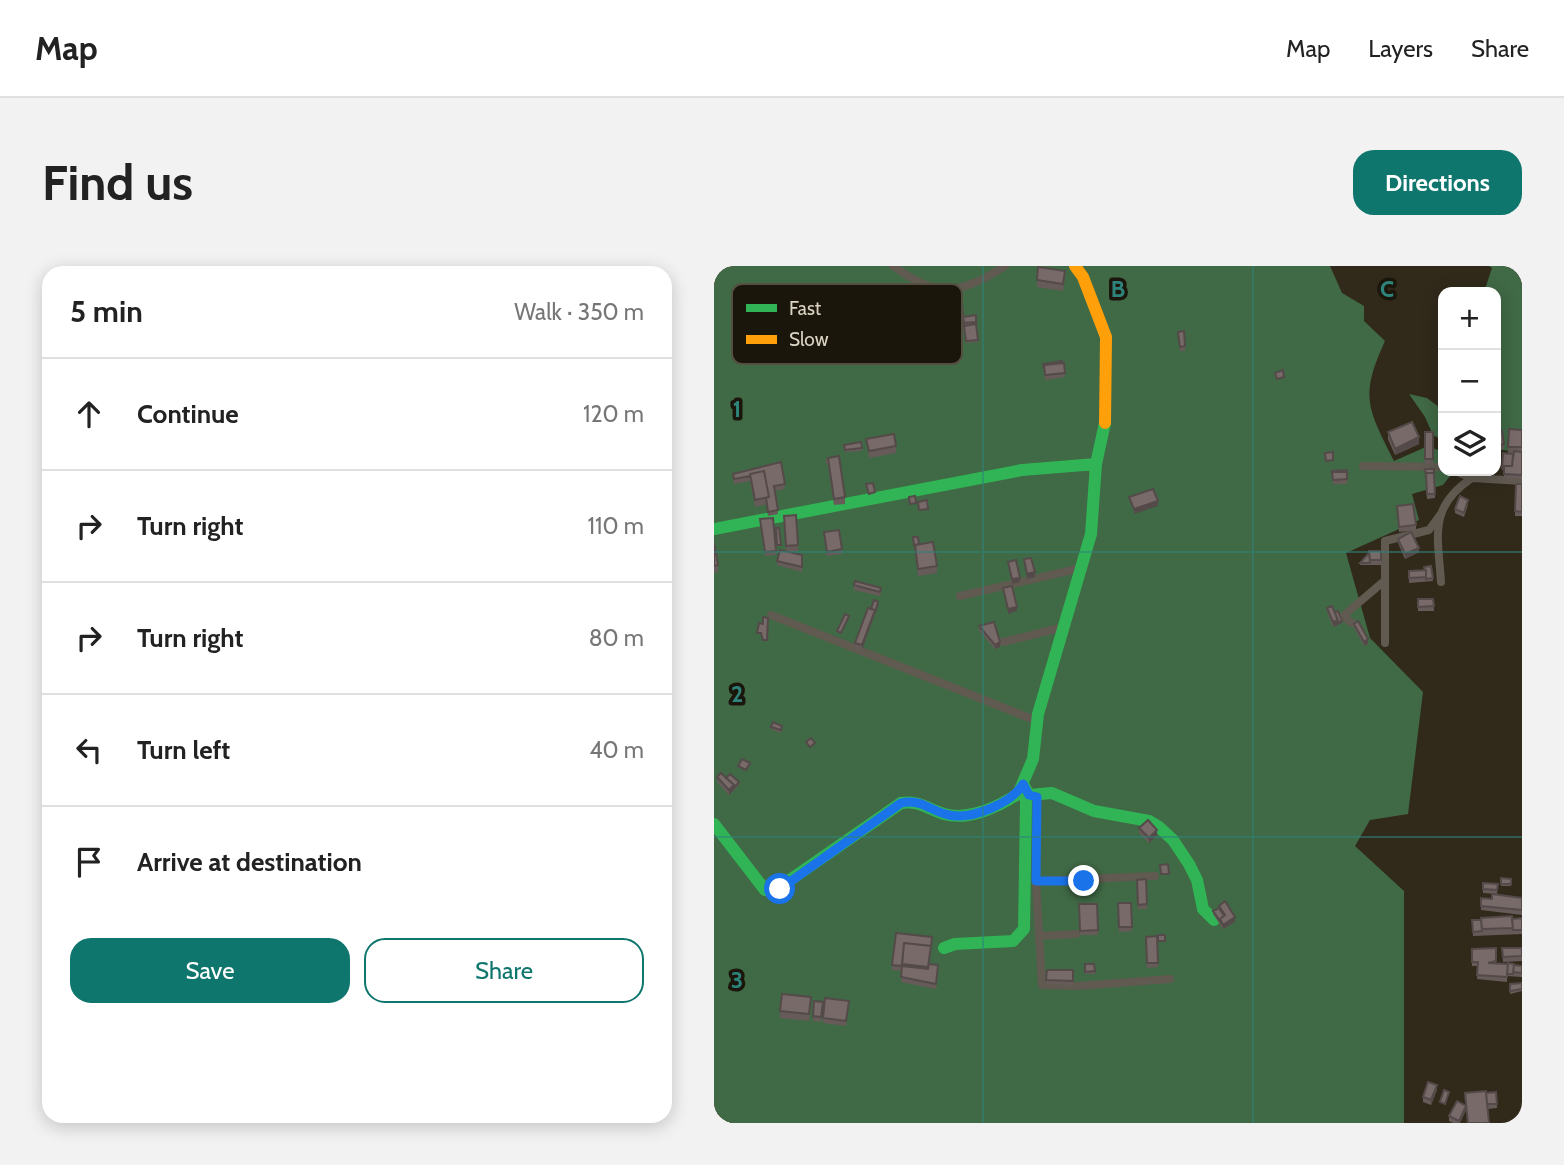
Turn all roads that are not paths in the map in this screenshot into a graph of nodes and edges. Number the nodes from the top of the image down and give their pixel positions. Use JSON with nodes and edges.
{"nodes":[{"id":1,"x":893,"y":266,"type":"edge"},
{"id":2,"x":1005,"y":266,"type":"edge"},
{"id":3,"x":1075,"y":266,"type":"edge"},
{"id":4,"x":920,"y":284,"type":"edge"},
{"id":5,"x":962,"y":288,"type":"edge"},
{"id":6,"x":1096,"y":464,"type":"junction"},
{"id":7,"x":1363,"y":466,"type":"dead end"},
{"id":8,"x":1438,"y":467,"type":"edge"},
{"id":9,"x":1467,"y":476,"type":"edge"},
{"id":10,"x":1472,"y":478,"type":"junction"},
{"id":11,"x":1522,"y":481,"type":"edge"},
{"id":12,"x":1440,"y":515,"type":"junction"},
{"id":13,"x":714,"y":529,"type":"edge"},
{"id":14,"x":1081,"y":568,"type":"junction"},
{"id":15,"x":1383,"y":582,"type":"junction"},
{"id":16,"x":1441,"y":582,"type":"dead end"},
{"id":17,"x":960,"y":596,"type":"dead end"},
{"id":18,"x":771,"y":615,"type":"dead end"},
{"id":19,"x":1352,"y":623,"type":"edge"},
{"id":20,"x":1064,"y":627,"type":"junction"},
{"id":21,"x":1003,"y":642,"type":"edge"},
{"id":22,"x":1385,"y":643,"type":"dead end"},
{"id":23,"x":1037,"y":721,"type":"junction"},
{"id":24,"x":1026,"y":790,"type":"junction"},
{"id":25,"x":714,"y":824,"type":"edge"},
{"id":26,"x":1155,"y":876,"type":"dead end"},
{"id":27,"x":1036,"y":881,"type":"junction"},
{"id":28,"x":1214,"y":920,"type":"edge"},
{"id":29,"x":1076,"y":933,"type":"dead end"},
{"id":30,"x":1039,"y":936,"type":"junction"},
{"id":31,"x":944,"y":948,"type":"dead end"},
{"id":32,"x":1170,"y":979,"type":"dead end"}],
"edges":[{"from":1,"to":4,"type":"street"},
{"from":2,"to":5,"type":"street"},
{"from":3,"to":6,"type":"street"},
{"from":6,"to":13,"type":"street"},
{"from":6,"to":14,"type":"street"},
{"from":7,"to":8,"type":"street"},
{"from":9,"to":10,"type":"street"},
{"from":10,"to":11,"type":"street"},
{"from":10,"to":12,"type":"street"},
{"from":12,"to":15,"type":"street"},
{"from":12,"to":16,"type":"street"},
{"from":14,"to":17,"type":"street"},
{"from":14,"to":20,"type":"street"},
{"from":15,"to":19,"type":"street"},
{"from":15,"to":22,"type":"street"},
{"from":18,"to":23,"type":"street"},
{"from":20,"to":21,"type":"street"},
{"from":20,"to":23,"type":"street"},
{"from":23,"to":24,"type":"street"},
{"from":24,"to":25,"type":"street"},
{"from":24,"to":27,"type":"street"},
{"from":24,"to":28,"type":"street"},
{"from":24,"to":31,"type":"street"},
{"from":26,"to":27,"type":"street"},
{"from":27,"to":30,"type":"street"},
{"from":29,"to":30,"type":"street"},
{"from":30,"to":32,"type":"street"}]}
